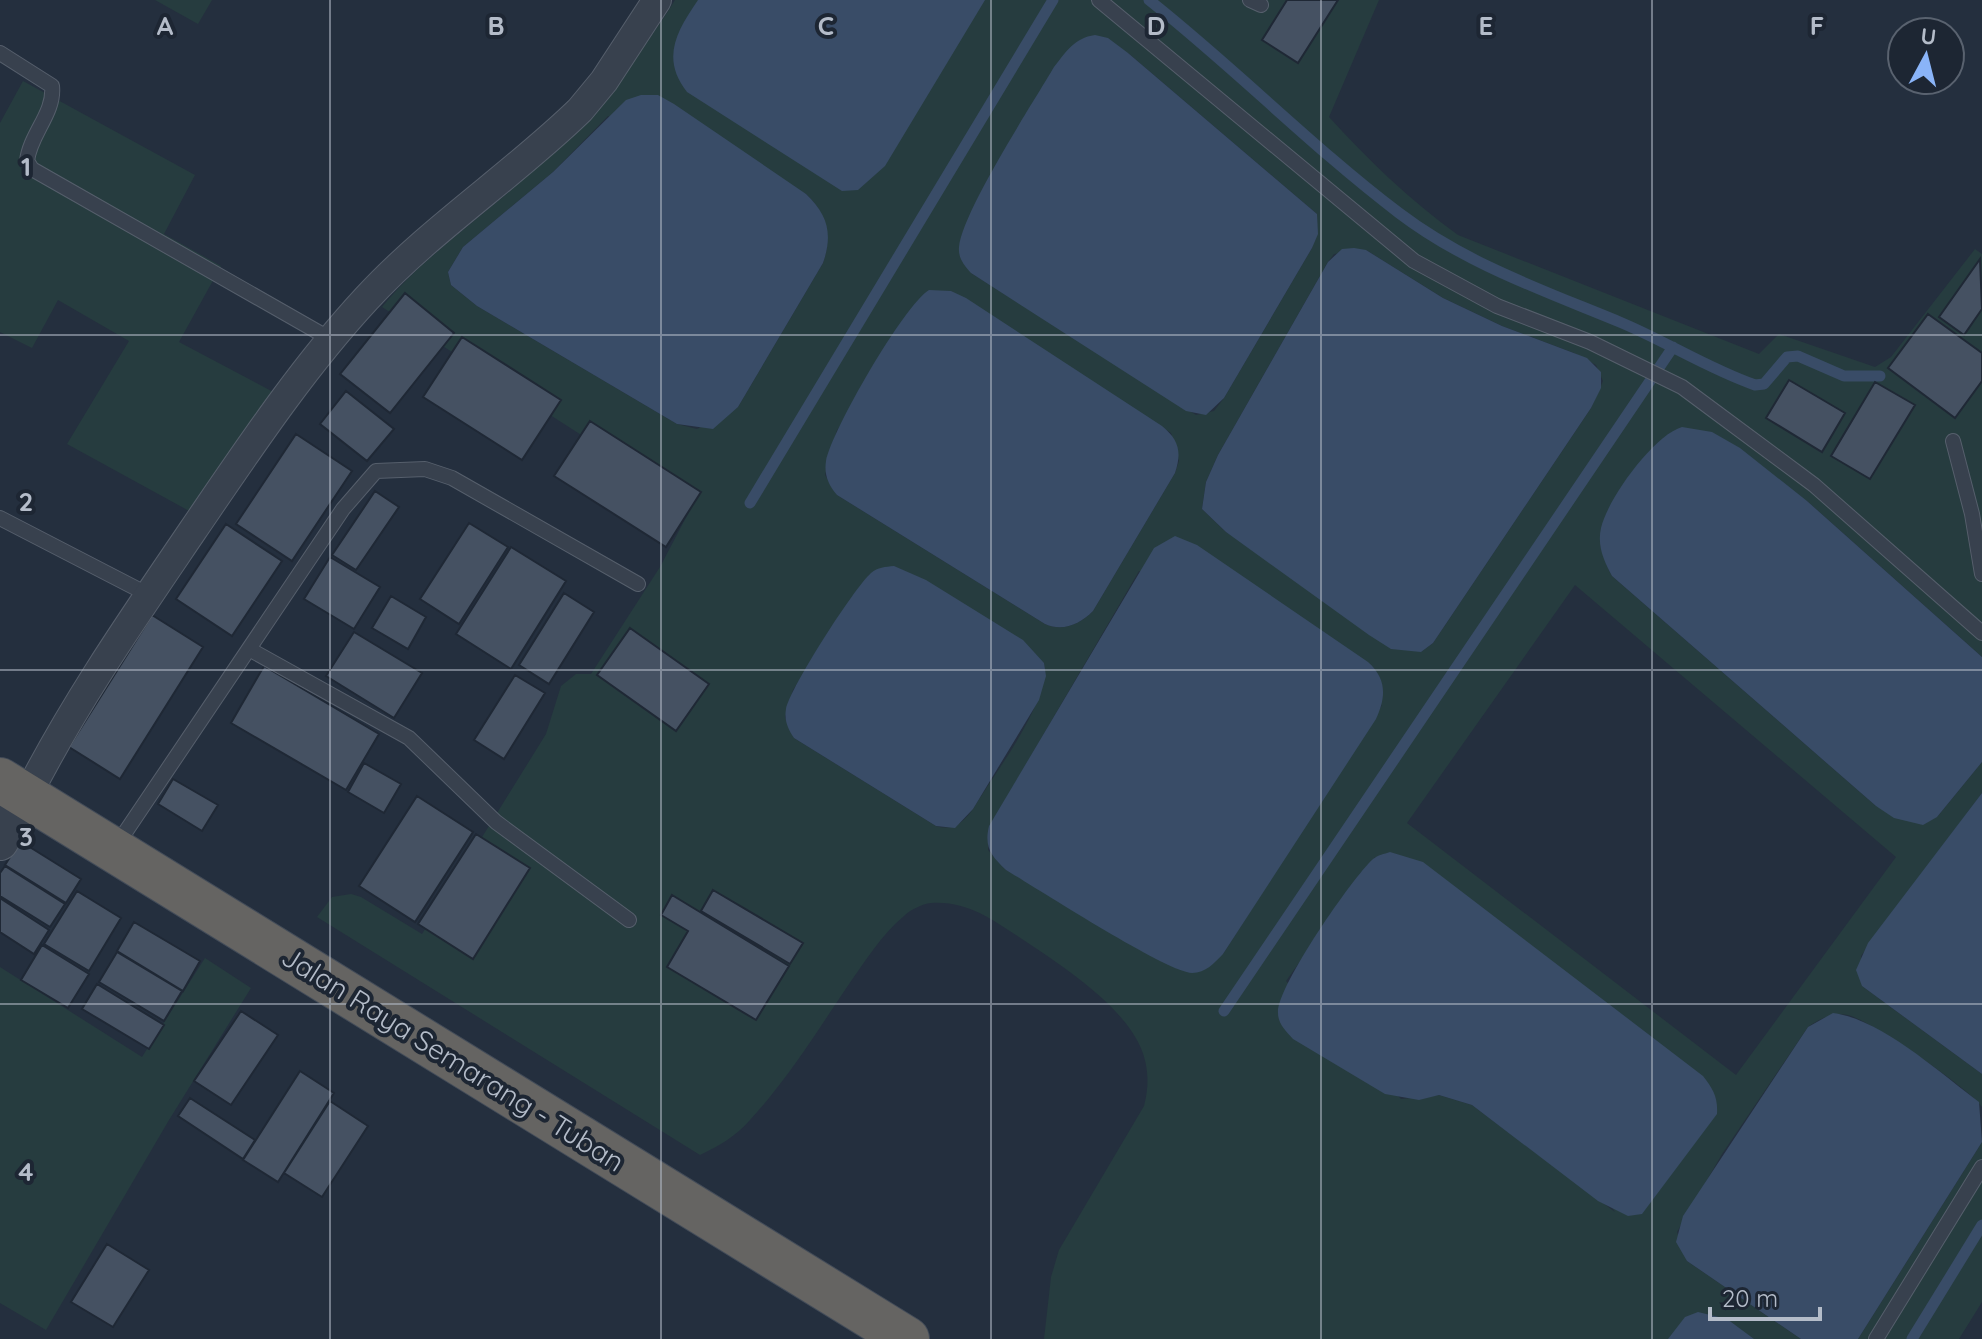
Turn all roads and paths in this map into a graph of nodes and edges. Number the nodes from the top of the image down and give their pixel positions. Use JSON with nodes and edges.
{"nodes":[{"id":1,"x":657,"y":0,"type":"edge"},
{"id":2,"x":1099,"y":0,"type":"edge"},
{"id":3,"x":0,"y":53,"type":"edge"},
{"id":4,"x":332,"y":340,"type":"junction"},
{"id":5,"x":1953,"y":441,"type":"dead end"},
{"id":6,"x":0,"y":518,"type":"edge"},
{"id":7,"x":1982,"y":574,"type":"edge"},
{"id":8,"x":638,"y":584,"type":"dead end"},
{"id":9,"x":149,"y":595,"type":"junction"},
{"id":10,"x":1982,"y":633,"type":"edge"},
{"id":11,"x":249,"y":649,"type":"junction"},
{"id":12,"x":13,"y":788,"type":"edge"},
{"id":13,"x":0,"y":842,"type":"edge"},
{"id":14,"x":113,"y":850,"type":"junction"},
{"id":15,"x":629,"y":920,"type":"dead end"},
{"id":16,"x":1982,"y":1167,"type":"edge"},
{"id":17,"x":907,"y":1339,"type":"edge"},
{"id":18,"x":1876,"y":1339,"type":"edge"}],
"edges":[{"from":1,"to":4,"type":"street"},
{"from":2,"to":10,"type":"lane"},
{"from":3,"to":4,"type":"lane"},
{"from":4,"to":9,"type":"street"},
{"from":5,"to":7,"type":"lane"},
{"from":6,"to":9,"type":"lane"},
{"from":8,"to":11,"type":"lane"},
{"from":9,"to":12,"type":"street"},
{"from":11,"to":14,"type":"lane"},
{"from":11,"to":15,"type":"lane"},
{"from":12,"to":13,"type":"street"},
{"from":12,"to":14,"type":"highway","name":"Jalan Raya Semarang - Tuban"},
{"from":14,"to":17,"type":"highway","name":"Jalan Raya Semarang - Tuban"},
{"from":16,"to":18,"type":"lane"}]}
